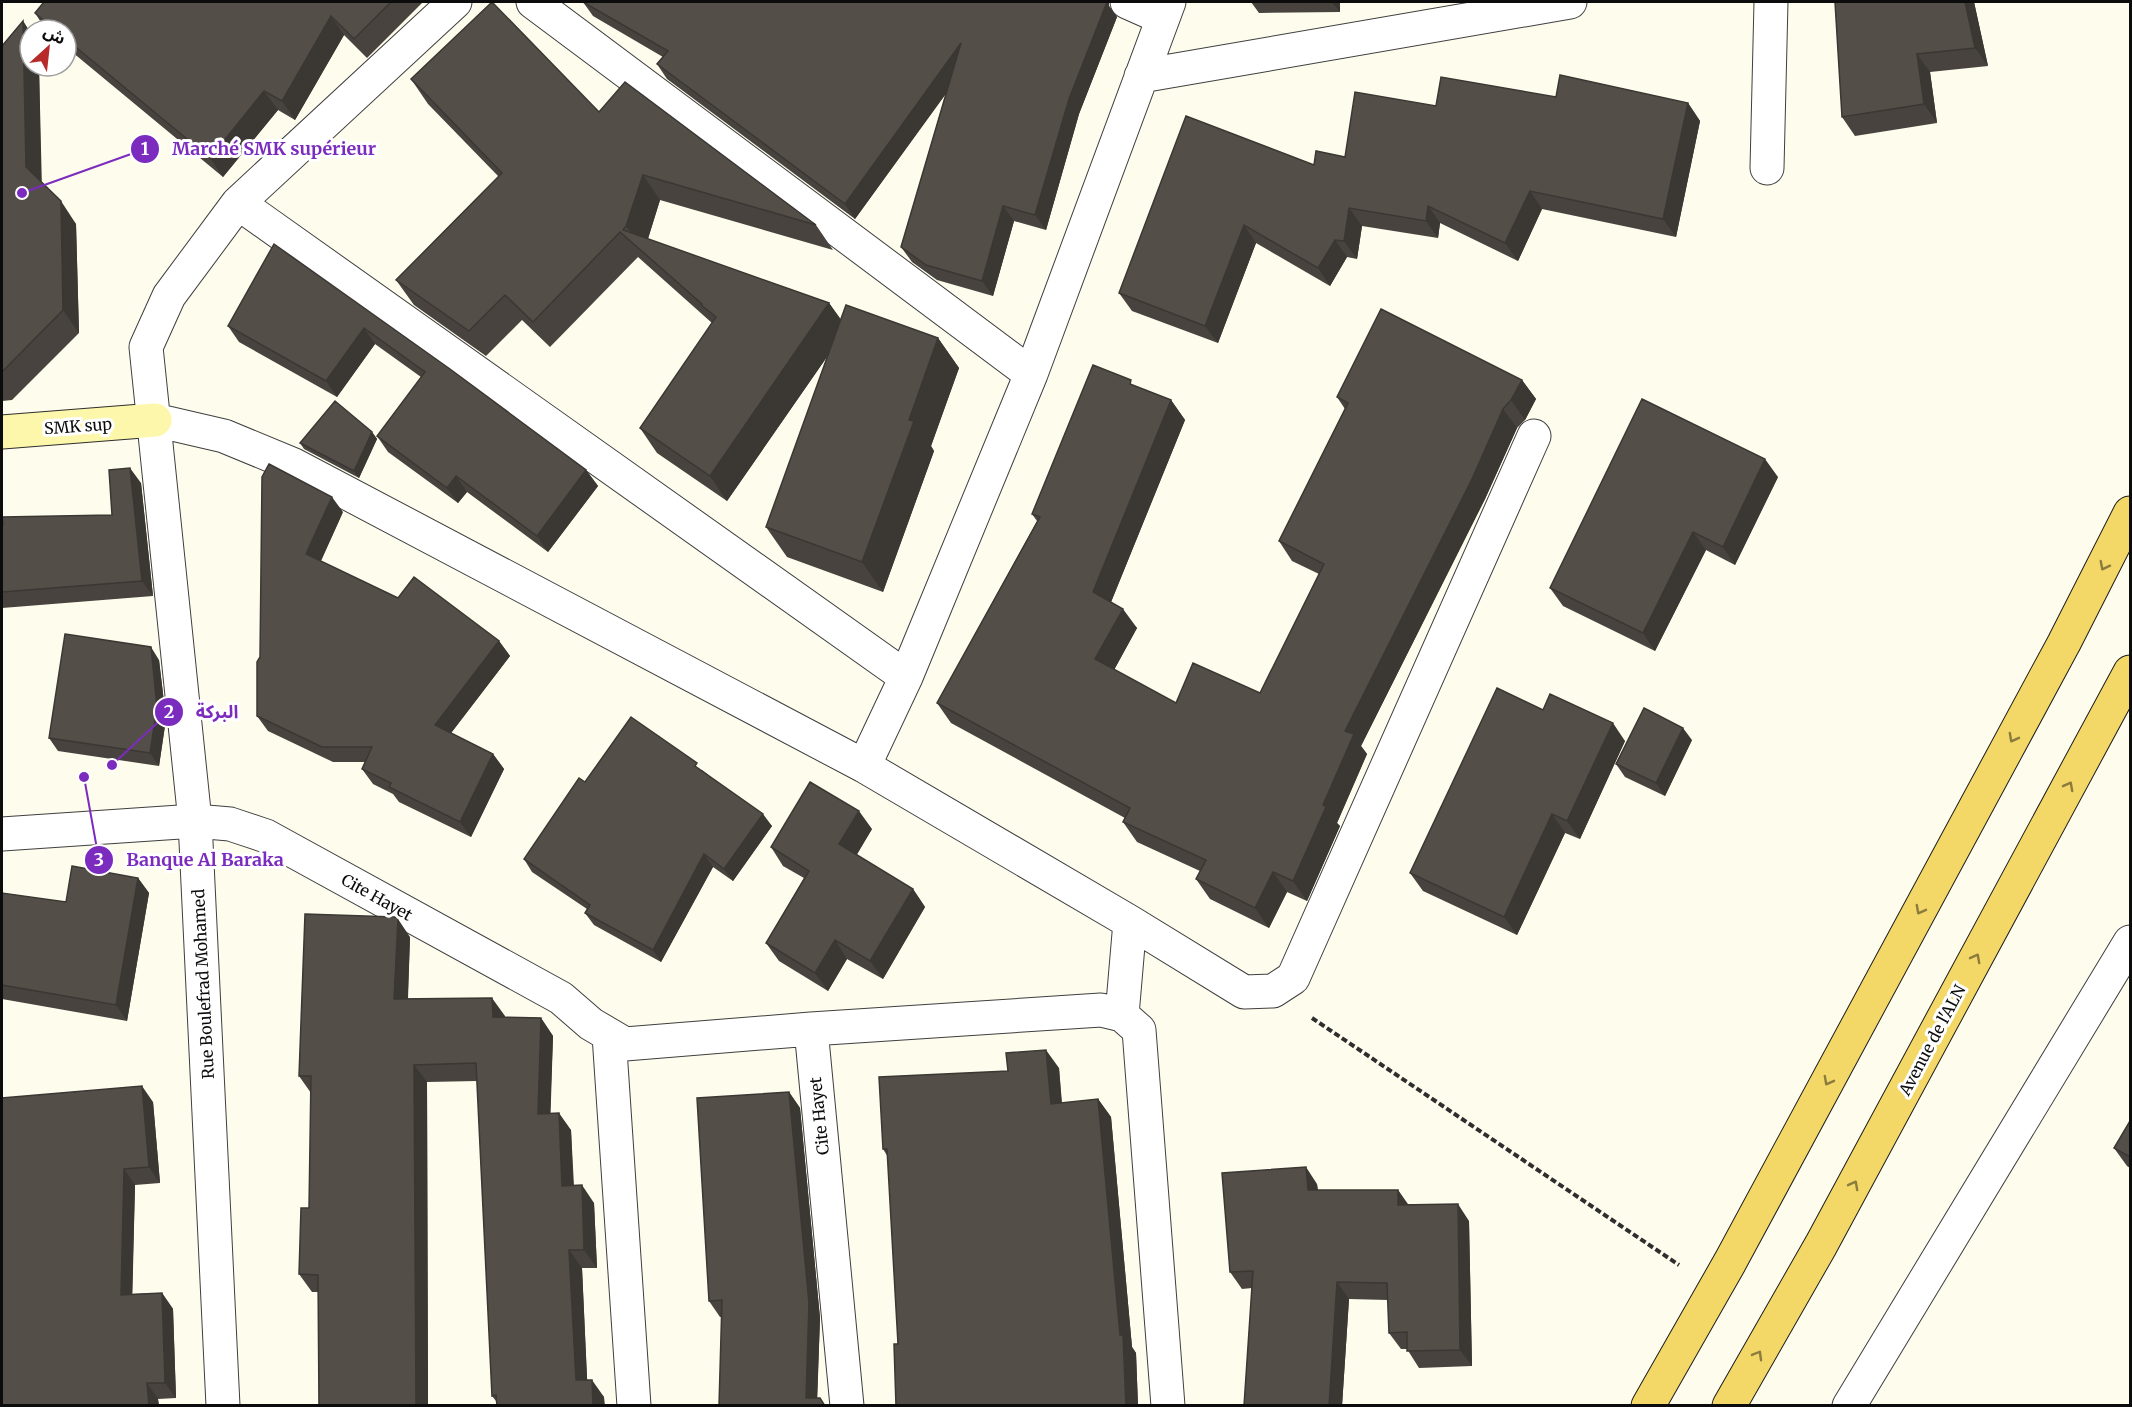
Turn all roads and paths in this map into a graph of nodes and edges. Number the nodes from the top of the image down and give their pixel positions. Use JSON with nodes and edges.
{"nodes":[{"id":1,"x":455,"y":2,"type":"edge"},
{"id":2,"x":533,"y":2,"type":"edge"},
{"id":3,"x":1126,"y":2,"type":"edge"},
{"id":4,"x":1570,"y":2,"type":"edge"},
{"id":5,"x":1771,"y":2,"type":"edge"},
{"id":6,"x":1166,"y":10,"type":"edge"},
{"id":7,"x":1141,"y":76,"type":"junction"},
{"id":8,"x":1767,"y":168,"type":"dead end"},
{"id":9,"x":238,"y":203,"type":"junction"},
{"id":10,"x":1031,"y":375,"type":"junction"},
{"id":11,"x":155,"y":420,"type":"junction"},
{"id":12,"x":2,"y":432,"type":"edge"},
{"id":13,"x":1534,"y":436,"type":"dead end"},
{"id":14,"x":2130,"y":513,"type":"edge"},
{"id":15,"x":2130,"y":672,"type":"edge"},
{"id":16,"x":906,"y":677,"type":"junction"},
{"id":17,"x":864,"y":766,"type":"junction"},
{"id":18,"x":195,"y":821,"type":"junction"},
{"id":19,"x":2,"y":834,"type":"edge"},
{"id":20,"x":1130,"y":922,"type":"junction"},
{"id":21,"x":2130,"y":942,"type":"edge"},
{"id":22,"x":1273,"y":991,"type":"junction"},
{"id":23,"x":1122,"y":1015,"type":"junction"},
{"id":24,"x":811,"y":1029,"type":"junction"},
{"id":25,"x":609,"y":1035,"type":"junction"},
{"id":26,"x":1715,"y":1289,"type":"junction"},
{"id":27,"x":223,"y":1406,"type":"edge"},
{"id":28,"x":634,"y":1406,"type":"edge"},
{"id":29,"x":848,"y":1406,"type":"edge"},
{"id":30,"x":1168,"y":1406,"type":"edge"},
{"id":31,"x":1648,"y":1406,"type":"edge"},
{"id":32,"x":1729,"y":1406,"type":"edge"},
{"id":33,"x":1849,"y":1406,"type":"edge"}],
"edges":[{"from":1,"to":9,"type":"street","name":"Rue Boulefrad Mohamed"},
{"from":2,"to":10,"type":"street"},
{"from":3,"to":6,"type":"street"},
{"from":4,"to":7,"type":"street"},
{"from":5,"to":8,"type":"street"},
{"from":6,"to":7,"type":"street"},
{"from":7,"to":10,"type":"street"},
{"from":9,"to":11,"type":"street","name":"Rue Boulefrad Mohamed"},
{"from":9,"to":16,"type":"street"},
{"from":10,"to":16,"type":"street"},
{"from":11,"to":12,"type":"main road","name":"SMK sup"},
{"from":11,"to":17,"type":"street"},
{"from":11,"to":18,"type":"street","name":"Rue Boulefrad Mohamed"},
{"from":13,"to":22,"type":"street"},
{"from":14,"to":26,"type":"main road","one_way":true},
{"from":32,"to":15,"type":"main road","name":"Avenue de l'ALN","one_way":true},
{"from":16,"to":17,"type":"street"},
{"from":17,"to":20,"type":"street"},
{"from":18,"to":19,"type":"street","name":"Cite Hayet"},
{"from":18,"to":25,"type":"street","name":"Cite Hayet"},
{"from":18,"to":27,"type":"street","name":"Rue Boulefrad Mohamed"},
{"from":20,"to":22,"type":"street"},
{"from":20,"to":23,"type":"street"},
{"from":21,"to":33,"type":"street"},
{"from":22,"to":26,"type":"path"},
{"from":23,"to":24,"type":"street"},
{"from":23,"to":30,"type":"street"},
{"from":24,"to":25,"type":"street","name":"Cite Hayet"},
{"from":24,"to":29,"type":"street","name":"Cite Hayet"},
{"from":25,"to":28,"type":"street"},
{"from":26,"to":31,"type":"main road"}]}
